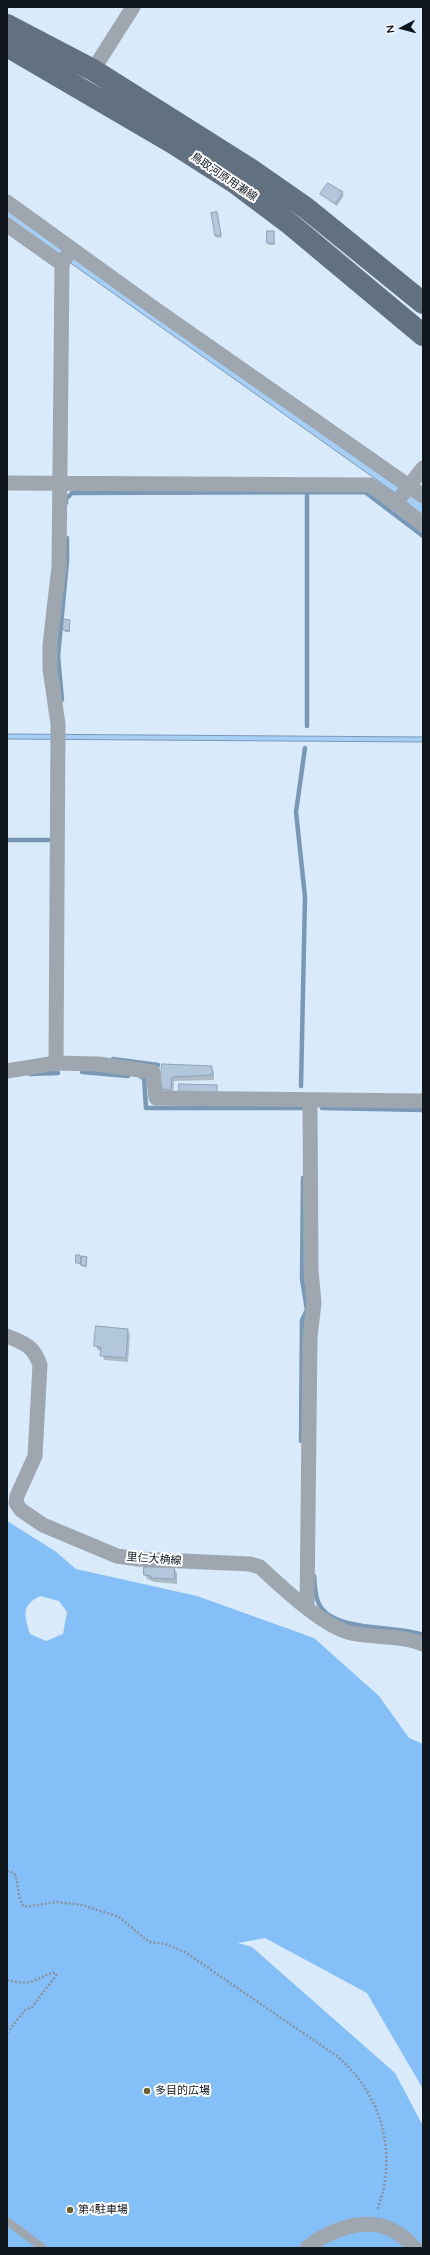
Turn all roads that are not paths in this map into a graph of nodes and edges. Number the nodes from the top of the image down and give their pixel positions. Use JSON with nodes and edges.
{"nodes":[{"id":1,"x":133,"y":7,"type":"edge"},
{"id":2,"x":7,"y":25,"type":"edge"},
{"id":3,"x":7,"y":46,"type":"edge"},
{"id":4,"x":7,"y":53,"type":"edge"},
{"id":5,"x":36,"y":62,"type":"junction"},
{"id":6,"x":93,"y":70,"type":"junction"},
{"id":7,"x":7,"y":202,"type":"edge"},
{"id":8,"x":7,"y":225,"type":"edge"},
{"id":9,"x":72,"y":249,"type":"junction"},
{"id":10,"x":62,"y":264,"type":"junction"},
{"id":11,"x":423,"y":303,"type":"edge"},
{"id":12,"x":423,"y":334,"type":"edge"},
{"id":13,"x":423,"y":468,"type":"edge"},
{"id":14,"x":7,"y":483,"type":"edge"},
{"id":15,"x":59,"y":484,"type":"junction"},
{"id":16,"x":410,"y":486,"type":"junction"},
{"id":17,"x":423,"y":496,"type":"edge"},
{"id":18,"x":396,"y":503,"type":"junction"},
{"id":19,"x":423,"y":524,"type":"edge"},
{"id":20,"x":56,"y":1063,"type":"junction"},
{"id":21,"x":7,"y":1071,"type":"edge"},
{"id":22,"x":310,"y":1101,"type":"junction"},
{"id":23,"x":423,"y":1102,"type":"edge"},
{"id":24,"x":7,"y":1336,"type":"edge"},
{"id":25,"x":307,"y":1606,"type":"junction"},
{"id":26,"x":423,"y":1644,"type":"edge"},
{"id":27,"x":7,"y":2221,"type":"edge"},
{"id":28,"x":43,"y":2248,"type":"edge"},
{"id":29,"x":307,"y":2248,"type":"edge"},
{"id":30,"x":415,"y":2248,"type":"edge"}],
"edges":[{"from":1,"to":6,"type":"street"},
{"from":2,"to":6,"type":"main road","name":"鳥取河原用瀬線"},
{"from":3,"to":5,"type":"main road","name":"鳥取河原用瀬線"},
{"from":4,"to":5,"type":"main road"},
{"from":5,"to":12,"type":"main road","name":"鳥取河原用瀬線"},
{"from":6,"to":11,"type":"main road","name":"鳥取河原用瀬線"},
{"from":7,"to":9,"type":"street"},
{"from":8,"to":10,"type":"street"},
{"from":9,"to":10,"type":"street"},
{"from":9,"to":16,"type":"street"},
{"from":10,"to":15,"type":"street"},
{"from":13,"to":16,"type":"street"},
{"from":14,"to":15,"type":"street"},
{"from":15,"to":18,"type":"street"},
{"from":15,"to":20,"type":"street"},
{"from":16,"to":17,"type":"street"},
{"from":16,"to":18,"type":"street"},
{"from":18,"to":19,"type":"street"},
{"from":20,"to":21,"type":"street"},
{"from":20,"to":22,"type":"street"},
{"from":22,"to":23,"type":"street"},
{"from":22,"to":25,"type":"street"},
{"from":24,"to":25,"type":"street","name":"里仁大桷線"},
{"from":25,"to":26,"type":"street","name":"里仁大桷線"},
{"from":27,"to":28,"type":"lane"},
{"from":29,"to":30,"type":"street"}]}
